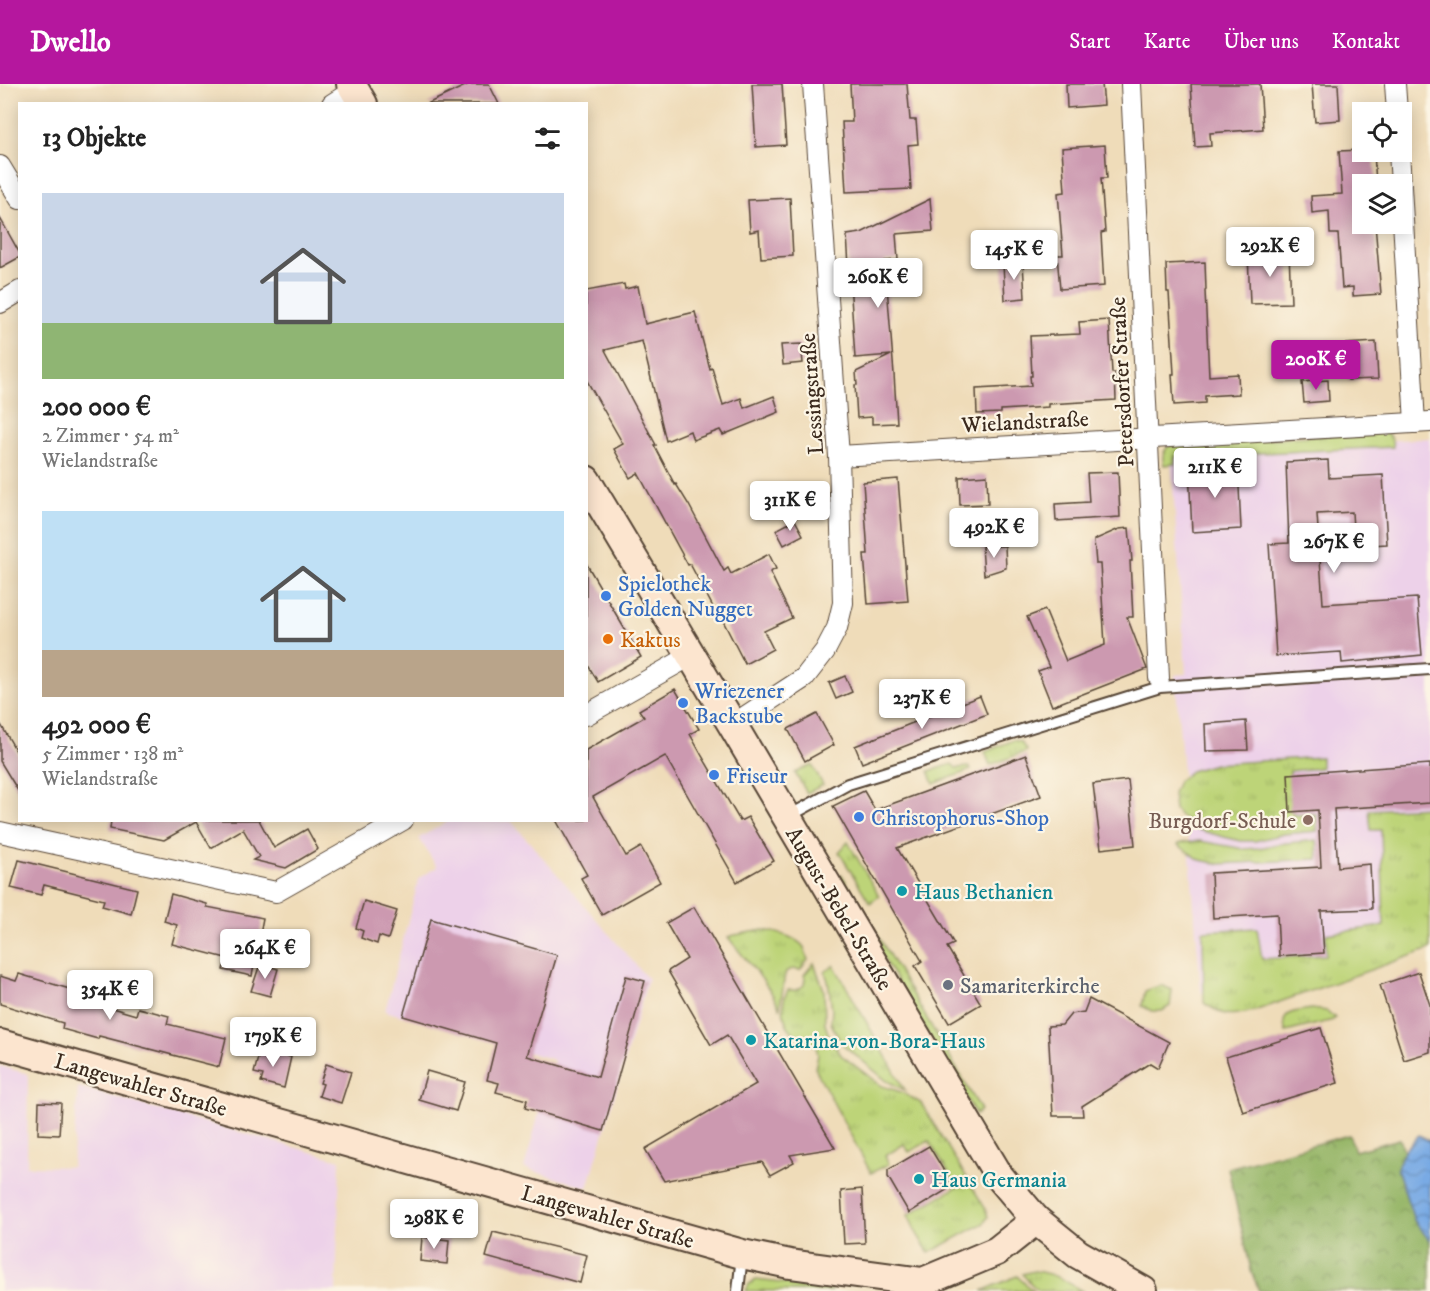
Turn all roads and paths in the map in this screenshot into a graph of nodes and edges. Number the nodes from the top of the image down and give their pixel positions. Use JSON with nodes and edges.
{"nodes":[{"id":1,"x":813,"y":84,"type":"edge"},
{"id":2,"x":1131,"y":84,"type":"edge"},
{"id":3,"x":1395,"y":84,"type":"edge"},
{"id":4,"x":1396,"y":102,"type":"edge"},
{"id":5,"x":0,"y":166,"type":"edge"},
{"id":6,"x":18,"y":197,"type":"edge"},
{"id":7,"x":1405,"y":234,"type":"edge"},
{"id":8,"x":18,"y":292,"type":"edge"},
{"id":9,"x":0,"y":303,"type":"edge"},
{"id":10,"x":1422,"y":422,"type":"edge"},
{"id":11,"x":1148,"y":438,"type":"junction"},
{"id":12,"x":839,"y":456,"type":"junction"},
{"id":13,"x":588,"y":483,"type":"edge"},
{"id":14,"x":692,"y":655,"type":"junction"},
{"id":15,"x":1430,"y":669,"type":"edge"},
{"id":16,"x":1160,"y":678,"type":"dead end"},
{"id":17,"x":588,"y":715,"type":"edge"},
{"id":18,"x":732,"y":725,"type":"junction"},
{"id":19,"x":786,"y":817,"type":"junction"},
{"id":20,"x":392,"y":823,"type":"edge"},
{"id":21,"x":0,"y":832,"type":"edge"},
{"id":22,"x":0,"y":1044,"type":"edge"},
{"id":23,"x":1036,"y":1220,"type":"junction"},
{"id":24,"x":742,"y":1254,"type":"junction"},
{"id":25,"x":738,"y":1291,"type":"edge"},
{"id":26,"x":1143,"y":1291,"type":"edge"}],
"edges":[{"from":1,"to":12,"type":"street","name":"Lessingstraße"},
{"from":2,"to":11,"type":"street","name":"Petersdorfer Straße"},
{"from":3,"to":4,"type":"street"},
{"from":5,"to":6,"type":"street"},
{"from":7,"to":10,"type":"street"},
{"from":8,"to":9,"type":"street"},
{"from":10,"to":11,"type":"street","name":"Wielandstraße"},
{"from":11,"to":12,"type":"street","name":"Wielandstraße"},
{"from":11,"to":16,"type":"street","name":"Petersdorfer Straße"},
{"from":12,"to":18,"type":"street","name":"Lessingstraße"},
{"from":13,"to":14,"type":"street","name":"August-Bebel-Straße"},
{"from":14,"to":17,"type":"street"},
{"from":14,"to":18,"type":"street","name":"August-Bebel-Straße"},
{"from":15,"to":19,"type":"lane"},
{"from":18,"to":19,"type":"street","name":"August-Bebel-Straße"},
{"from":19,"to":23,"type":"street","name":"August-Bebel-Straße"},
{"from":20,"to":21,"type":"street"},
{"from":22,"to":24,"type":"street","name":"Langewahler Straße"},
{"from":23,"to":24,"type":"street","name":"Langewahler Straße"},
{"from":23,"to":26,"type":"street","name":"August-Bebel-Straße"},
{"from":24,"to":25,"type":"lane"}]}
